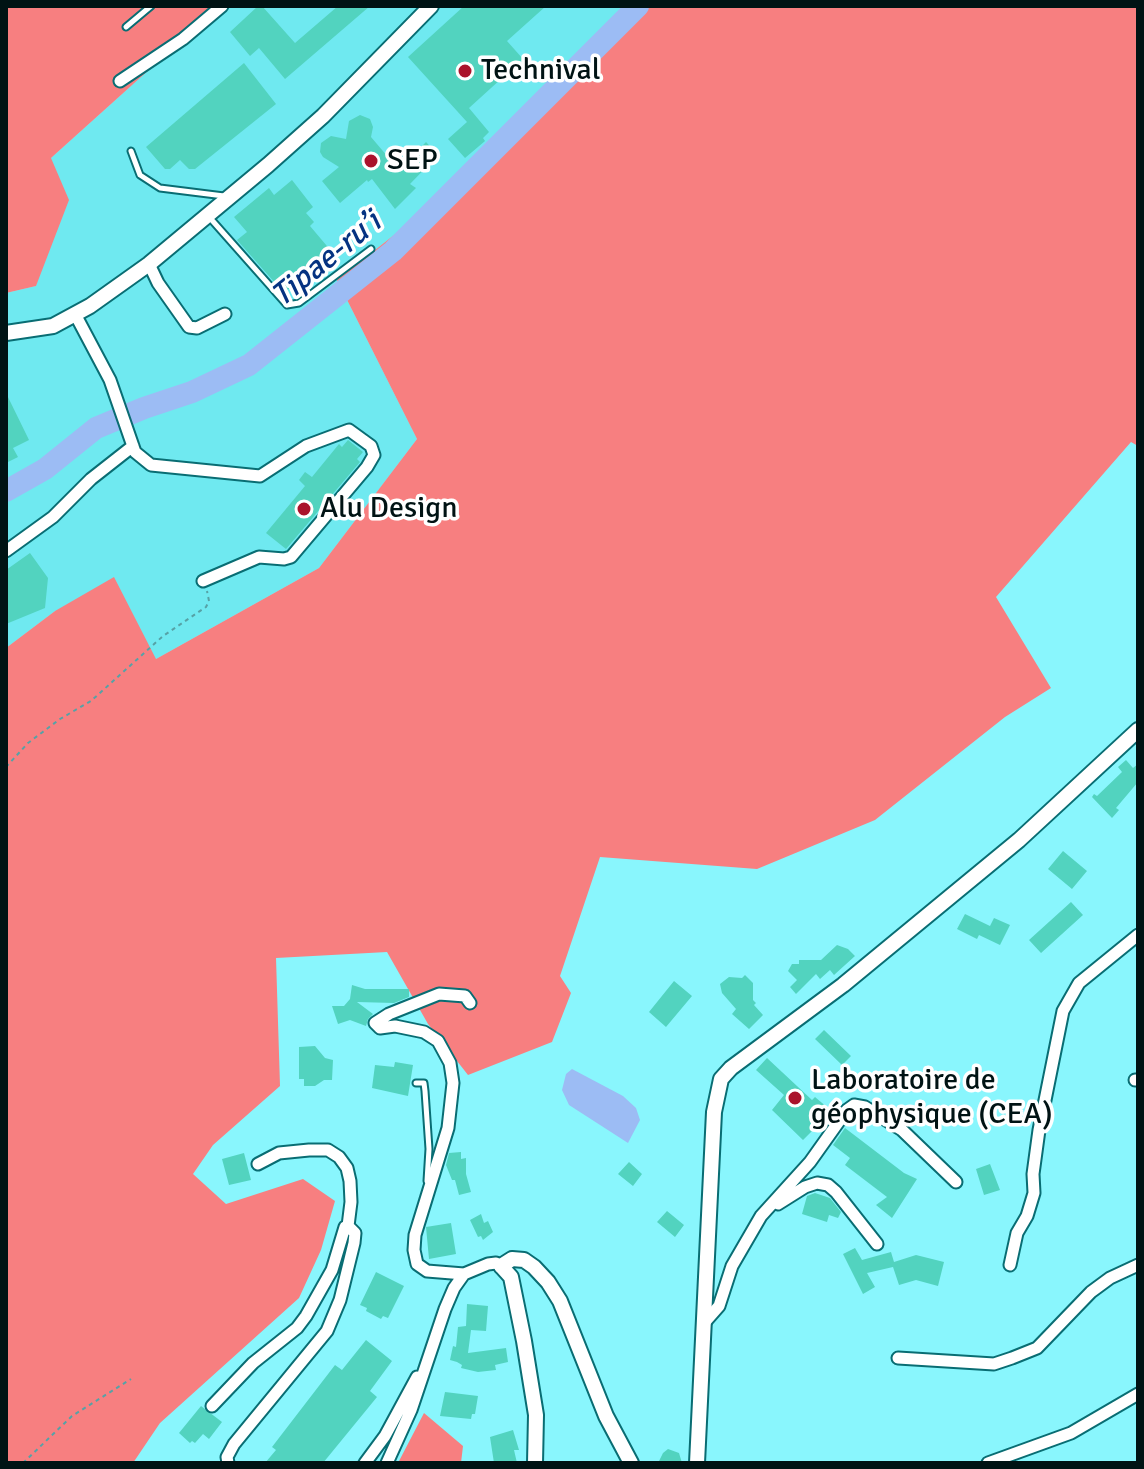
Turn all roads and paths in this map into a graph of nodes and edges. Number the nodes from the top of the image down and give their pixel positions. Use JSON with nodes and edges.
{"nodes":[{"id":1,"x":151,"y":6,"type":"edge"},
{"id":2,"x":222,"y":6,"type":"edge"},
{"id":3,"x":431,"y":6,"type":"edge"},
{"id":4,"x":126,"y":27,"type":"dead end"},
{"id":5,"x":120,"y":81,"type":"dead end"},
{"id":6,"x":131,"y":151,"type":"dead end"},
{"id":7,"x":229,"y":197,"type":"junction"},
{"id":8,"x":207,"y":214,"type":"junction"},
{"id":9,"x":371,"y":249,"type":"dead end"},
{"id":10,"x":149,"y":264,"type":"junction"},
{"id":11,"x":75,"y":314,"type":"junction"},
{"id":12,"x":225,"y":314,"type":"dead end"},
{"id":13,"x":13,"y":332,"type":"edge"},
{"id":14,"x":131,"y":440,"type":"junction"},
{"id":15,"x":6,"y":551,"type":"edge"},
{"id":16,"x":203,"y":581,"type":"joint"},
{"id":17,"x":1138,"y":730,"type":"edge"},
{"id":18,"x":6,"y":767,"type":"edge"},
{"id":19,"x":1138,"y":935,"type":"edge"},
{"id":20,"x":470,"y":1003,"type":"dead end"},
{"id":21,"x":416,"y":1083,"type":"dead end"},
{"id":22,"x":258,"y":1164,"type":"dead end"},
{"id":23,"x":956,"y":1182,"type":"dead end"},
{"id":24,"x":429,"y":1194,"type":"junction"},
{"id":25,"x":761,"y":1216,"type":"junction"},
{"id":26,"x":348,"y":1226,"type":"junction"},
{"id":27,"x":877,"y":1244,"type":"dead end"},
{"id":28,"x":1010,"y":1265,"type":"dead end"},
{"id":29,"x":1138,"y":1265,"type":"edge"},
{"id":30,"x":501,"y":1266,"type":"junction"},
{"id":31,"x":464,"y":1274,"type":"junction"},
{"id":32,"x":704,"y":1323,"type":"junction"},
{"id":33,"x":898,"y":1358,"type":"dead end"},
{"id":34,"x":426,"y":1362,"type":"junction"},
{"id":35,"x":131,"y":1379,"type":"dead end"},
{"id":36,"x":1138,"y":1394,"type":"edge"},
{"id":37,"x":212,"y":1406,"type":"dead end"},
{"id":38,"x":23,"y":1463,"type":"edge"},
{"id":39,"x":228,"y":1463,"type":"edge"},
{"id":40,"x":365,"y":1463,"type":"edge"},
{"id":41,"x":387,"y":1463,"type":"edge"},
{"id":42,"x":535,"y":1463,"type":"edge"},
{"id":43,"x":631,"y":1463,"type":"edge"},
{"id":44,"x":697,"y":1463,"type":"edge"},
{"id":45,"x":988,"y":1463,"type":"edge"}],
"edges":[{"from":1,"to":4,"type":"lane"},
{"from":2,"to":5,"type":"street"},
{"from":3,"to":7,"type":"street"},
{"from":6,"to":7,"type":"lane"},
{"from":7,"to":8,"type":"street"},
{"from":8,"to":9,"type":"lane"},
{"from":8,"to":10,"type":"street"},
{"from":10,"to":11,"type":"street"},
{"from":10,"to":12,"type":"street"},
{"from":11,"to":13,"type":"street"},
{"from":11,"to":14,"type":"street"},
{"from":14,"to":15,"type":"street"},
{"from":14,"to":16,"type":"street"},
{"from":16,"to":18,"type":"path"},
{"from":17,"to":32,"type":"street"},
{"from":19,"to":28,"type":"street"},
{"from":20,"to":24,"type":"street"},
{"from":21,"to":24,"type":"lane"},
{"from":22,"to":26,"type":"street"},
{"from":23,"to":25,"type":"street"},
{"from":24,"to":31,"type":"street"},
{"from":25,"to":27,"type":"street"},
{"from":25,"to":32,"type":"street"},
{"from":26,"to":37,"type":"street"},
{"from":26,"to":39,"type":"street"},
{"from":29,"to":33,"type":"street"},
{"from":30,"to":31,"type":"street"},
{"from":30,"to":42,"type":"street"},
{"from":30,"to":43,"type":"street"},
{"from":31,"to":34,"type":"street"},
{"from":32,"to":44,"type":"street"},
{"from":34,"to":40,"type":"street"},
{"from":34,"to":41,"type":"street"},
{"from":35,"to":38,"type":"path"},
{"from":36,"to":45,"type":"street"}]}
